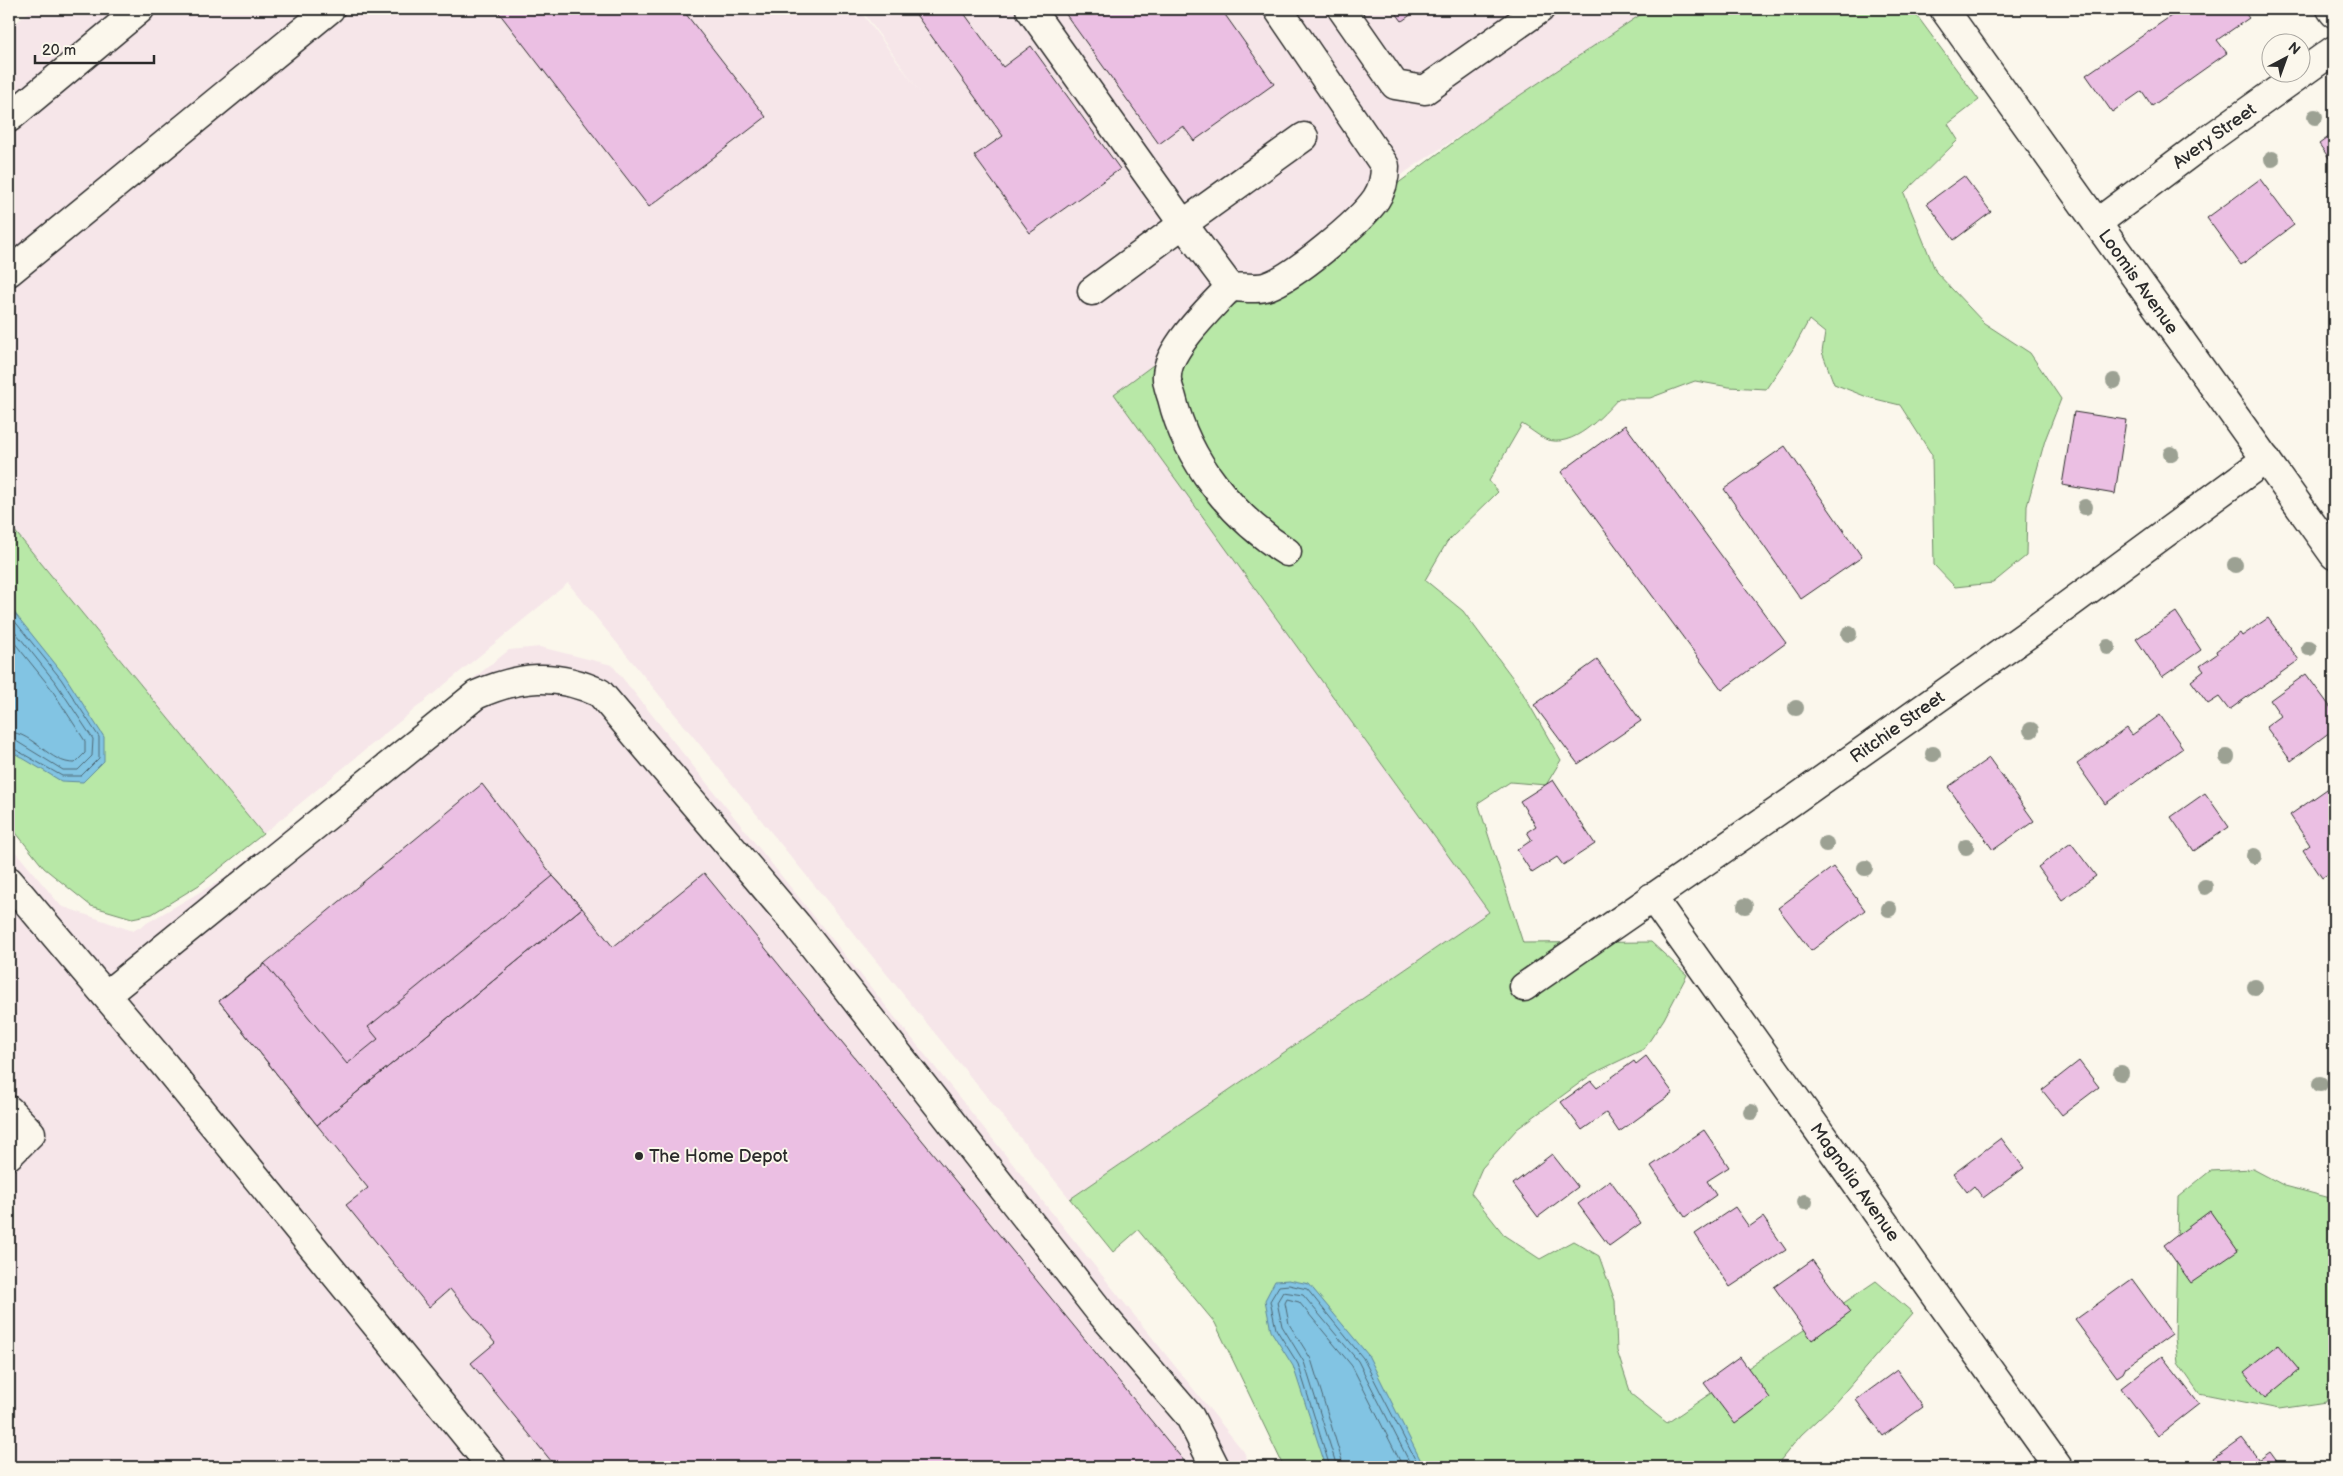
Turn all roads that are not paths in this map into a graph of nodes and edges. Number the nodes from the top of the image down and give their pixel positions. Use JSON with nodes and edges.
{"nodes":[{"id":1,"x":140,"y":9,"type":"edge"},
{"id":2,"x":330,"y":9,"type":"edge"},
{"id":3,"x":1030,"y":9,"type":"edge"},
{"id":4,"x":1278,"y":9,"type":"edge"},
{"id":5,"x":1342,"y":9,"type":"edge"},
{"id":6,"x":1540,"y":9,"type":"edge"},
{"id":7,"x":1944,"y":9,"type":"edge"},
{"id":8,"x":2331,"y":9,"type":"edge"},
{"id":9,"x":2334,"y":13,"type":"edge"},
{"id":10,"x":2334,"y":50,"type":"edge"},
{"id":11,"x":9,"y":118,"type":"edge"},
{"id":12,"x":1304,"y":137,"type":"dead end"},
{"id":13,"x":2097,"y":223,"type":"junction"},
{"id":14,"x":1183,"y":224,"type":"junction"},
{"id":15,"x":9,"y":272,"type":"edge"},
{"id":16,"x":1230,"y":287,"type":"junction"},
{"id":17,"x":1092,"y":291,"type":"dead end"},
{"id":18,"x":2266,"y":459,"type":"junction"},
{"id":19,"x":1287,"y":552,"type":"dead end"},
{"id":20,"x":2334,"y":555,"type":"edge"},
{"id":21,"x":9,"y":881,"type":"edge"},
{"id":22,"x":1652,"y":897,"type":"junction"},
{"id":23,"x":1524,"y":987,"type":"dead end"},
{"id":24,"x":106,"y":996,"type":"junction"},
{"id":25,"x":9,"y":1110,"type":"edge"},
{"id":26,"x":9,"y":1155,"type":"edge"},
{"id":27,"x":492,"y":1467,"type":"edge"},
{"id":28,"x":1215,"y":1467,"type":"edge"},
{"id":29,"x":2058,"y":1467,"type":"edge"}],
"edges":[{"from":1,"to":11,"type":"street"},
{"from":2,"to":15,"type":"street"},
{"from":3,"to":14,"type":"street"},
{"from":4,"to":16,"type":"street"},
{"from":5,"to":6,"type":"street"},
{"from":7,"to":13,"type":"street","name":"Loomis Avenue"},
{"from":8,"to":9,"type":"street"},
{"from":10,"to":13,"type":"street","name":"Avery Street"},
{"from":12,"to":14,"type":"street"},
{"from":13,"to":18,"type":"street","name":"Loomis Avenue"},
{"from":14,"to":16,"type":"street"},
{"from":14,"to":17,"type":"street"},
{"from":16,"to":19,"type":"street"},
{"from":18,"to":20,"type":"street","name":"Loomis Avenue"},
{"from":18,"to":22,"type":"street","name":"Ritchie Street"},
{"from":21,"to":24,"type":"street"},
{"from":22,"to":23,"type":"street","name":"Ritchie Street"},
{"from":22,"to":29,"type":"street","name":"Magnolia Avenue"},
{"from":24,"to":27,"type":"street"},
{"from":24,"to":28,"type":"street"},
{"from":25,"to":26,"type":"street"}]}
